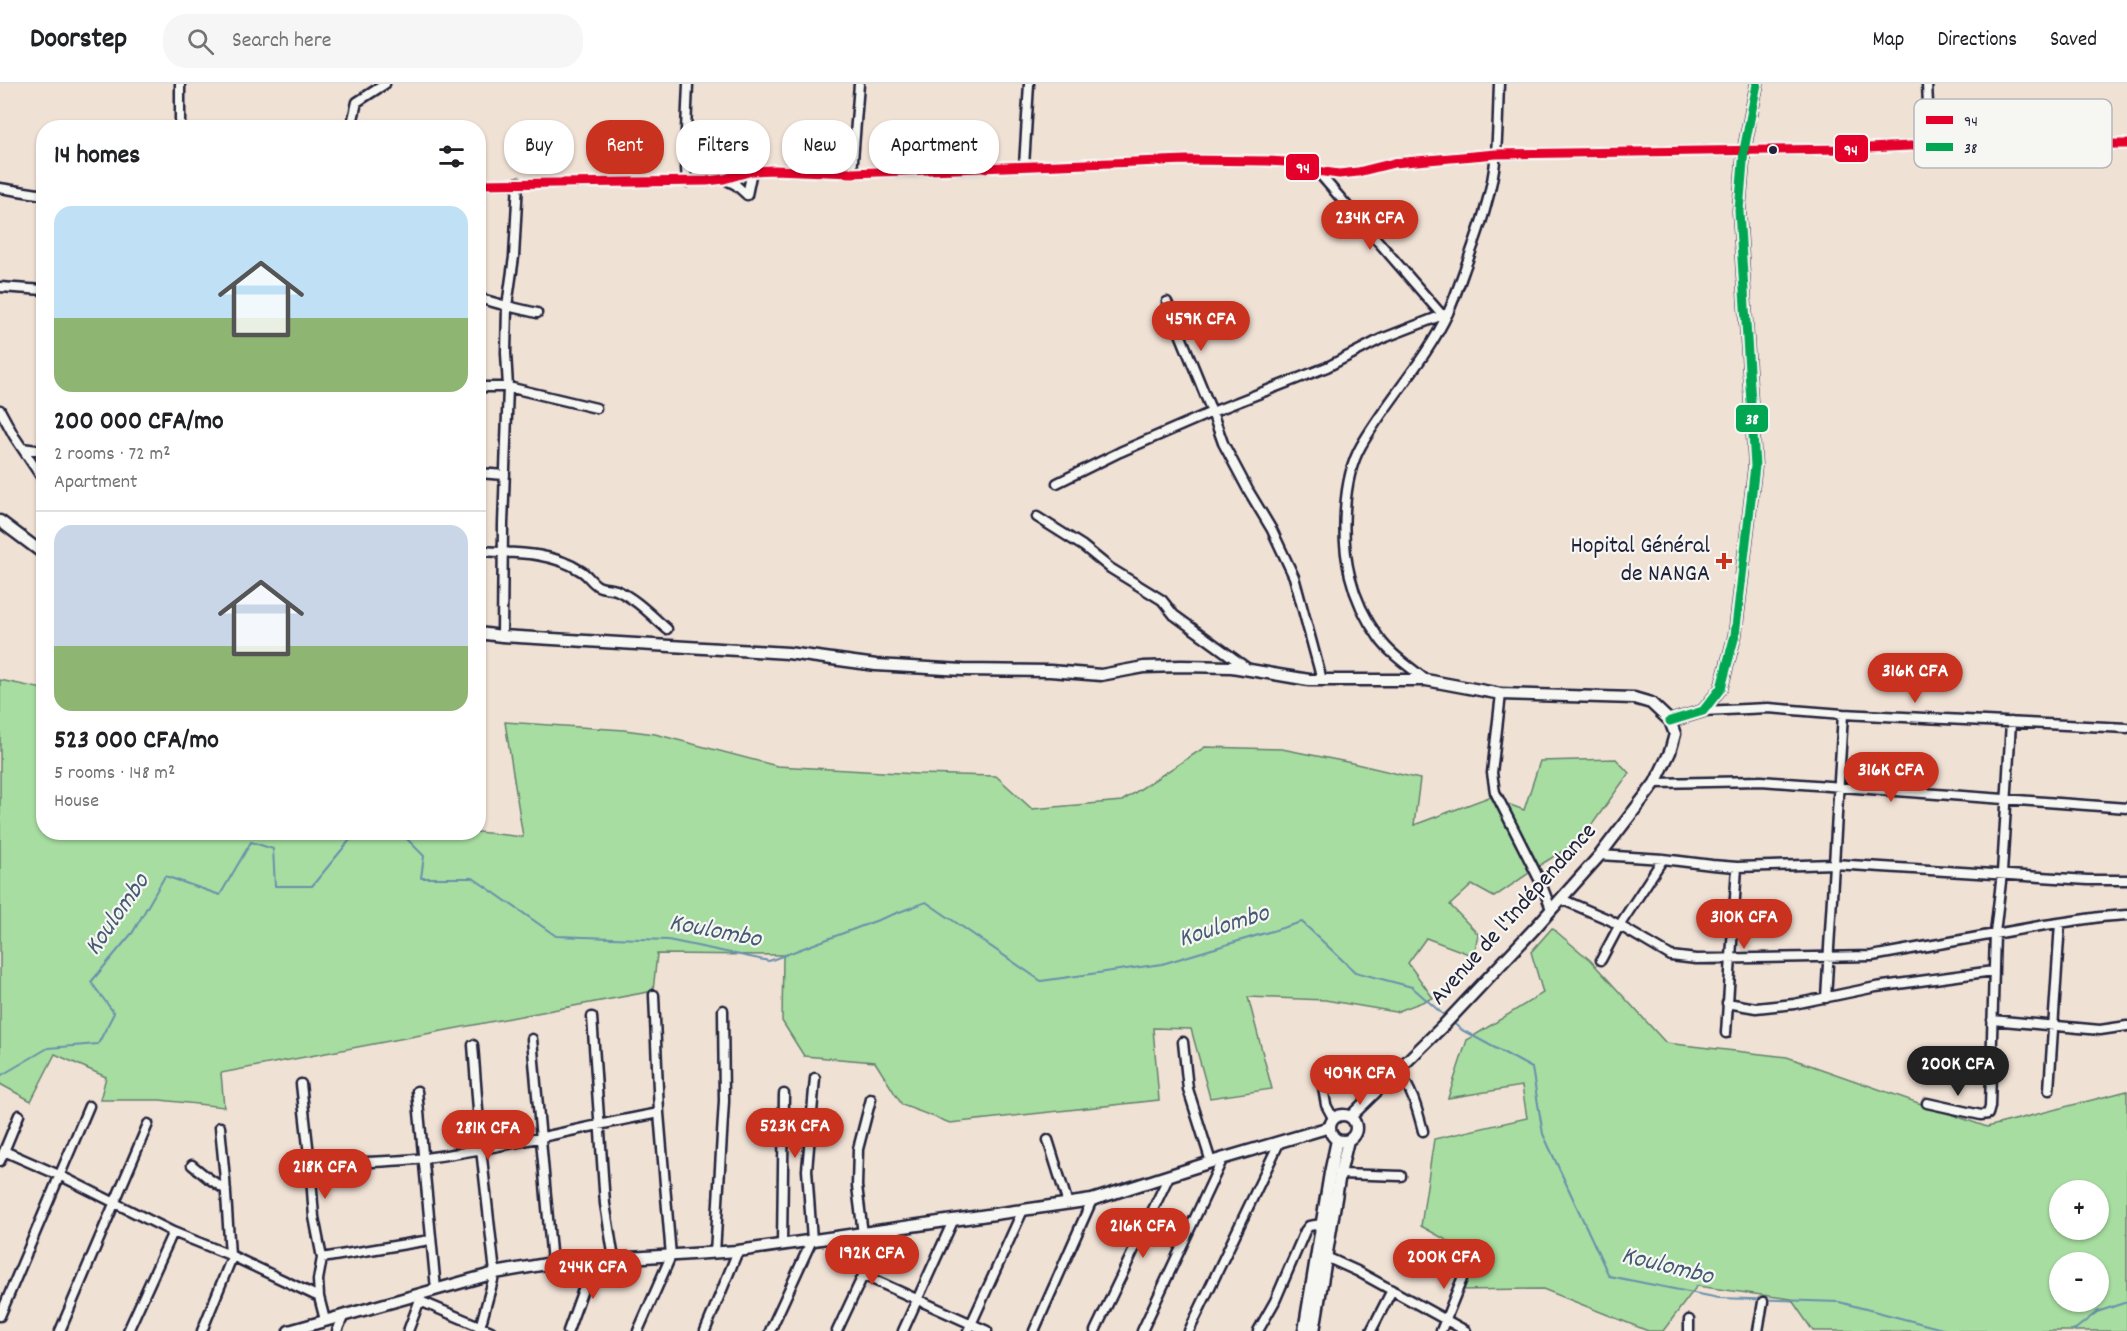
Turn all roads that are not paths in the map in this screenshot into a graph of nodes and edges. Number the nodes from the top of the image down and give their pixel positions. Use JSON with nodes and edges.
{"nodes":[{"id":1,"x":180,"y":84,"type":"edge"},
{"id":2,"x":385,"y":84,"type":"edge"},
{"id":3,"x":688,"y":84,"type":"edge"},
{"id":4,"x":859,"y":84,"type":"edge"},
{"id":5,"x":1029,"y":84,"type":"edge"},
{"id":6,"x":1499,"y":84,"type":"edge"},
{"id":7,"x":1757,"y":84,"type":"edge"},
{"id":8,"x":1927,"y":84,"type":"edge"},
{"id":9,"x":1928,"y":99,"type":"edge"},
{"id":10,"x":180,"y":120,"type":"edge"},
{"id":11,"x":353,"y":120,"type":"edge"},
{"id":12,"x":856,"y":120,"type":"edge"},
{"id":13,"x":2112,"y":144,"type":"edge"},
{"id":14,"x":2127,"y":144,"type":"edge"},
{"id":15,"x":1914,"y":145,"type":"edge"},
{"id":16,"x":1744,"y":150,"type":"junction"},
{"id":17,"x":1496,"y":154,"type":"junction"},
{"id":18,"x":1024,"y":166,"type":"junction"},
{"id":19,"x":1317,"y":171,"type":"junction"},
{"id":20,"x":857,"y":173,"type":"edge"},
{"id":21,"x":742,"y":174,"type":"edge"},
{"id":22,"x":751,"y":174,"type":"edge"},
{"id":23,"x":724,"y":179,"type":"junction"},
{"id":24,"x":518,"y":182,"type":"junction"},
{"id":25,"x":687,"y":182,"type":"junction"},
{"id":26,"x":486,"y":184,"type":"edge"},
{"id":27,"x":0,"y":188,"type":"edge"},
{"id":28,"x":36,"y":194,"type":"edge"},
{"id":29,"x":0,"y":287,"type":"edge"},
{"id":30,"x":36,"y":289,"type":"edge"},
{"id":31,"x":486,"y":300,"type":"edge"},
{"id":32,"x":1167,"y":302,"type":"dead end"},
{"id":33,"x":507,"y":306,"type":"junction"},
{"id":34,"x":537,"y":313,"type":"dead end"},
{"id":35,"x":1445,"y":314,"type":"junction"},
{"id":36,"x":486,"y":387,"type":"edge"},
{"id":37,"x":508,"y":387,"type":"junction"},
{"id":38,"x":596,"y":408,"type":"dead end"},
{"id":39,"x":0,"y":410,"type":"edge"},
{"id":40,"x":1212,"y":412,"type":"junction"},
{"id":41,"x":22,"y":448,"type":"junction"},
{"id":42,"x":36,"y":450,"type":"edge"},
{"id":43,"x":36,"y":469,"type":"edge"},
{"id":44,"x":486,"y":474,"type":"edge"},
{"id":45,"x":505,"y":475,"type":"junction"},
{"id":46,"x":1058,"y":483,"type":"dead end"},
{"id":47,"x":1037,"y":517,"type":"dead end"},
{"id":48,"x":0,"y":521,"type":"edge"},
{"id":49,"x":36,"y":545,"type":"edge"},
{"id":50,"x":486,"y":551,"type":"edge"},
{"id":51,"x":503,"y":552,"type":"junction"},
{"id":52,"x":667,"y":629,"type":"dead end"},
{"id":53,"x":486,"y":634,"type":"edge"},
{"id":54,"x":502,"y":636,"type":"junction"},
{"id":55,"x":1250,"y":670,"type":"junction"},
{"id":56,"x":1322,"y":680,"type":"junction"},
{"id":57,"x":1426,"y":680,"type":"junction"},
{"id":58,"x":1501,"y":694,"type":"junction"},
{"id":59,"x":1703,"y":711,"type":"junction"},
{"id":60,"x":1843,"y":714,"type":"junction"},
{"id":61,"x":1670,"y":721,"type":"junction"},
{"id":62,"x":2011,"y":722,"type":"junction"},
{"id":63,"x":2127,"y":728,"type":"edge"},
{"id":64,"x":1655,"y":783,"type":"junction"},
{"id":65,"x":1838,"y":787,"type":"junction"},
{"id":66,"x":2005,"y":798,"type":"junction"},
{"id":67,"x":2127,"y":807,"type":"edge"},
{"id":68,"x":1600,"y":855,"type":"junction"},
{"id":69,"x":1663,"y":859,"type":"junction"},
{"id":70,"x":1834,"y":864,"type":"junction"},
{"id":71,"x":1737,"y":867,"type":"junction"},
{"id":72,"x":2002,"y":873,"type":"junction"},
{"id":73,"x":2127,"y":880,"type":"edge"},
{"id":74,"x":1561,"y":899,"type":"junction"},
{"id":75,"x":1551,"y":909,"type":"junction"},
{"id":76,"x":2127,"y":915,"type":"edge"},
{"id":77,"x":2060,"y":923,"type":"junction"},
{"id":78,"x":1619,"y":926,"type":"junction"},
{"id":79,"x":1995,"y":933,"type":"junction"},
{"id":80,"x":1830,"y":957,"type":"junction"},
{"id":81,"x":1730,"y":959,"type":"junction"},
{"id":82,"x":1601,"y":960,"type":"dead end"},
{"id":83,"x":1993,"y":971,"type":"junction"},
{"id":84,"x":654,"y":995,"type":"dead end"},
{"id":85,"x":1826,"y":998,"type":"junction"},
{"id":86,"x":1727,"y":1003,"type":"junction"},
{"id":87,"x":723,"y":1010,"type":"dead end"},
{"id":88,"x":592,"y":1017,"type":"dead end"},
{"id":89,"x":1992,"y":1020,"type":"junction"},
{"id":90,"x":2127,"y":1026,"type":"edge"},
{"id":91,"x":2053,"y":1027,"type":"junction"},
{"id":92,"x":1726,"y":1033,"type":"dead end"},
{"id":93,"x":532,"y":1039,"type":"dead end"},
{"id":94,"x":1183,"y":1042,"type":"dead end"},
{"id":95,"x":473,"y":1046,"type":"dead end"},
{"id":96,"x":1320,"y":1070,"type":"dead end"},
{"id":97,"x":1397,"y":1070,"type":"junction"},
{"id":98,"x":814,"y":1078,"type":"dead end"},
{"id":99,"x":301,"y":1084,"type":"dead end"},
{"id":100,"x":2049,"y":1090,"type":"dead end"},
{"id":101,"x":417,"y":1091,"type":"dead end"},
{"id":102,"x":784,"y":1094,"type":"dead end"},
{"id":103,"x":871,"y":1099,"type":"dead end"},
{"id":104,"x":1927,"y":1103,"type":"dead end"},
{"id":105,"x":89,"y":1106,"type":"dead end"},
{"id":106,"x":659,"y":1113,"type":"junction"},
{"id":107,"x":19,"y":1115,"type":"dead end"},
{"id":108,"x":1350,"y":1117,"type":"junction"},
{"id":109,"x":1332,"y":1123,"type":"junction"},
{"id":110,"x":148,"y":1124,"type":"dead end"},
{"id":111,"x":600,"y":1124,"type":"junction"},
{"id":112,"x":220,"y":1127,"type":"dead end"},
{"id":113,"x":1423,"y":1131,"type":"dead end"},
{"id":114,"x":542,"y":1138,"type":"junction"},
{"id":115,"x":1048,"y":1140,"type":"dead end"},
{"id":116,"x":1342,"y":1140,"type":"junction"},
{"id":117,"x":1279,"y":1143,"type":"junction"},
{"id":118,"x":481,"y":1149,"type":"junction"},
{"id":119,"x":4,"y":1151,"type":"junction"},
{"id":120,"x":1223,"y":1158,"type":"junction"},
{"id":121,"x":422,"y":1159,"type":"junction"},
{"id":122,"x":0,"y":1161,"type":"edge"},
{"id":123,"x":1211,"y":1162,"type":"junction"},
{"id":124,"x":310,"y":1164,"type":"junction"},
{"id":125,"x":192,"y":1165,"type":"dead end"},
{"id":126,"x":1340,"y":1174,"type":"junction"},
{"id":127,"x":61,"y":1176,"type":"junction"},
{"id":128,"x":1169,"y":1176,"type":"junction"},
{"id":129,"x":1401,"y":1176,"type":"dead end"},
{"id":130,"x":226,"y":1190,"type":"junction"},
{"id":131,"x":1092,"y":1200,"type":"junction"},
{"id":132,"x":114,"y":1201,"type":"junction"},
{"id":133,"x":1068,"y":1204,"type":"junction"},
{"id":134,"x":1023,"y":1210,"type":"junction"},
{"id":135,"x":953,"y":1221,"type":"junction"},
{"id":136,"x":1322,"y":1224,"type":"junction"},
{"id":137,"x":884,"y":1231,"type":"junction"},
{"id":138,"x":173,"y":1232,"type":"junction"},
{"id":139,"x":863,"y":1234,"type":"junction"},
{"id":140,"x":430,"y":1240,"type":"junction"},
{"id":141,"x":812,"y":1240,"type":"junction"},
{"id":142,"x":782,"y":1244,"type":"junction"},
{"id":143,"x":738,"y":1251,"type":"junction"},
{"id":144,"x":715,"y":1253,"type":"junction"},
{"id":145,"x":231,"y":1256,"type":"junction"},
{"id":146,"x":671,"y":1256,"type":"junction"},
{"id":147,"x":1326,"y":1257,"type":"junction"},
{"id":148,"x":322,"y":1258,"type":"junction"},
{"id":149,"x":594,"y":1259,"type":"junction"},
{"id":150,"x":614,"y":1259,"type":"junction"},
{"id":151,"x":1470,"y":1259,"type":"dead end"},
{"id":152,"x":552,"y":1263,"type":"junction"},
{"id":153,"x":495,"y":1273,"type":"junction"},
{"id":154,"x":863,"y":1275,"type":"junction"},
{"id":155,"x":436,"y":1289,"type":"junction"},
{"id":156,"x":1392,"y":1290,"type":"junction"},
{"id":157,"x":320,"y":1297,"type":"junction"},
{"id":158,"x":421,"y":1297,"type":"junction"},
{"id":159,"x":917,"y":1301,"type":"junction"},
{"id":160,"x":1763,"y":1302,"type":"dead end"},
{"id":161,"x":0,"y":1316,"type":"edge"},
{"id":162,"x":344,"y":1316,"type":"junction"},
{"id":163,"x":1447,"y":1319,"type":"junction"},
{"id":164,"x":325,"y":1320,"type":"junction"},
{"id":165,"x":1689,"y":1320,"type":"dead end"},
{"id":166,"x":970,"y":1328,"type":"edge"},
{"id":167,"x":480,"y":1329,"type":"edge"},
{"id":168,"x":60,"y":1331,"type":"edge"},
{"id":169,"x":128,"y":1331,"type":"edge"},
{"id":170,"x":202,"y":1331,"type":"edge"},
{"id":171,"x":289,"y":1331,"type":"edge"},
{"id":172,"x":337,"y":1331,"type":"edge"},
{"id":173,"x":408,"y":1331,"type":"edge"},
{"id":174,"x":491,"y":1331,"type":"edge"},
{"id":175,"x":568,"y":1331,"type":"edge"},
{"id":176,"x":638,"y":1331,"type":"edge"},
{"id":177,"x":705,"y":1331,"type":"edge"},
{"id":178,"x":770,"y":1331,"type":"edge"},
{"id":179,"x":837,"y":1331,"type":"edge"},
{"id":180,"x":903,"y":1331,"type":"edge"},
{"id":181,"x":987,"y":1331,"type":"edge"},
{"id":182,"x":1034,"y":1331,"type":"edge"},
{"id":183,"x":1095,"y":1331,"type":"edge"},
{"id":184,"x":1142,"y":1331,"type":"edge"},
{"id":185,"x":1190,"y":1331,"type":"edge"},
{"id":186,"x":1258,"y":1331,"type":"edge"},
{"id":187,"x":1304,"y":1331,"type":"edge"},
{"id":188,"x":1314,"y":1331,"type":"edge"},
{"id":189,"x":1371,"y":1331,"type":"edge"},
{"id":190,"x":1441,"y":1331,"type":"edge"},
{"id":191,"x":1466,"y":1331,"type":"edge"},
{"id":192,"x":1689,"y":1331,"type":"edge"},
{"id":193,"x":1758,"y":1331,"type":"edge"}],
"edges":[{"from":1,"to":10,"type":"street"},
{"from":2,"to":11,"type":"street"},
{"from":3,"to":25,"type":"street"},
{"from":4,"to":12,"type":"street"},
{"from":5,"to":18,"type":"street"},
{"from":6,"to":17,"type":"street"},
{"from":7,"to":16,"type":"street"},
{"from":8,"to":9,"type":"street"},
{"from":13,"to":14,"type":"street"},
{"from":15,"to":16,"type":"street"},
{"from":16,"to":17,"type":"street"},
{"from":16,"to":59,"type":"street"},
{"from":17,"to":19,"type":"street"},
{"from":17,"to":35,"type":"street"},
{"from":18,"to":19,"type":"street"},
{"from":18,"to":20,"type":"street"},
{"from":19,"to":35,"type":"street"},
{"from":21,"to":23,"type":"street"},
{"from":22,"to":23,"type":"street"},
{"from":23,"to":25,"type":"street"},
{"from":24,"to":25,"type":"street"},
{"from":24,"to":26,"type":"street"},
{"from":24,"to":33,"type":"street"},
{"from":27,"to":28,"type":"street"},
{"from":29,"to":30,"type":"street"},
{"from":31,"to":33,"type":"street"},
{"from":32,"to":40,"type":"street"},
{"from":33,"to":34,"type":"street"},
{"from":33,"to":37,"type":"street"},
{"from":35,"to":40,"type":"street"},
{"from":35,"to":57,"type":"street"},
{"from":36,"to":37,"type":"street"},
{"from":37,"to":38,"type":"street"},
{"from":37,"to":45,"type":"street"},
{"from":39,"to":41,"type":"street"},
{"from":40,"to":46,"type":"street"},
{"from":40,"to":56,"type":"street"},
{"from":41,"to":42,"type":"street"},
{"from":41,"to":43,"type":"street"},
{"from":44,"to":45,"type":"street"},
{"from":45,"to":51,"type":"street"},
{"from":47,"to":55,"type":"street"},
{"from":48,"to":49,"type":"street"},
{"from":50,"to":51,"type":"street"},
{"from":51,"to":52,"type":"street"},
{"from":51,"to":54,"type":"street"},
{"from":53,"to":54,"type":"street"},
{"from":54,"to":55,"type":"street"},
{"from":55,"to":56,"type":"street"},
{"from":56,"to":57,"type":"street"},
{"from":57,"to":58,"type":"street"},
{"from":58,"to":61,"type":"street"},
{"from":58,"to":75,"type":"street"},
{"from":59,"to":60,"type":"street"},
{"from":59,"to":61,"type":"street"},
{"from":60,"to":62,"type":"street"},
{"from":60,"to":65,"type":"street"},
{"from":61,"to":64,"type":"street","name":"Avenue de l'Indépendance"},
{"from":62,"to":63,"type":"street"},
{"from":62,"to":66,"type":"street"},
{"from":64,"to":65,"type":"street"},
{"from":64,"to":68,"type":"street","name":"Avenue de l'Indépendance"},
{"from":65,"to":66,"type":"street"},
{"from":65,"to":70,"type":"street"},
{"from":66,"to":67,"type":"street"},
{"from":66,"to":72,"type":"street"},
{"from":68,"to":69,"type":"street"},
{"from":68,"to":74,"type":"street","name":"Avenue de l'Indépendance"},
{"from":69,"to":71,"type":"street"},
{"from":69,"to":78,"type":"street"},
{"from":70,"to":71,"type":"street"},
{"from":70,"to":72,"type":"street"},
{"from":70,"to":80,"type":"street"},
{"from":71,"to":81,"type":"street"},
{"from":72,"to":73,"type":"street"},
{"from":72,"to":79,"type":"street"},
{"from":74,"to":75,"type":"street","name":"Avenue de l'Indépendance"},
{"from":74,"to":78,"type":"street"},
{"from":75,"to":97,"type":"street","name":"Avenue de l'Indépendance"},
{"from":76,"to":77,"type":"street"},
{"from":77,"to":79,"type":"street"},
{"from":77,"to":91,"type":"street"},
{"from":78,"to":81,"type":"street"},
{"from":78,"to":82,"type":"street"},
{"from":79,"to":80,"type":"street"},
{"from":79,"to":83,"type":"street"},
{"from":80,"to":81,"type":"street"},
{"from":80,"to":85,"type":"street"},
{"from":81,"to":86,"type":"street"},
{"from":83,"to":85,"type":"street"},
{"from":83,"to":89,"type":"street"},
{"from":84,"to":106,"type":"street"},
{"from":85,"to":86,"type":"street"},
{"from":86,"to":92,"type":"street"},
{"from":87,"to":144,"type":"street"},
{"from":88,"to":111,"type":"street"},
{"from":89,"to":91,"type":"street"},
{"from":89,"to":104,"type":"street"},
{"from":90,"to":91,"type":"street"},
{"from":91,"to":100,"type":"street"},
{"from":93,"to":114,"type":"street"},
{"from":94,"to":123,"type":"street"},
{"from":95,"to":118,"type":"street"},
{"from":96,"to":109,"type":"street"},
{"from":97,"to":108,"type":"street","name":"Avenue de l'Indépendance"},
{"from":97,"to":113,"type":"street"},
{"from":98,"to":141,"type":"street"},
{"from":99,"to":124,"type":"street"},
{"from":101,"to":121,"type":"street"},
{"from":102,"to":142,"type":"street"},
{"from":103,"to":139,"type":"street"},
{"from":105,"to":127,"type":"street"},
{"from":106,"to":111,"type":"street"},
{"from":106,"to":146,"type":"street"},
{"from":107,"to":119,"type":"street"},
{"from":108,"to":109,"type":"street"},
{"from":108,"to":116,"type":"street"},
{"from":109,"to":116,"type":"street"},
{"from":109,"to":117,"type":"street"},
{"from":110,"to":132,"type":"street"},
{"from":111,"to":114,"type":"street"},
{"from":111,"to":150,"type":"street"},
{"from":112,"to":130,"type":"street"},
{"from":114,"to":118,"type":"street"},
{"from":114,"to":152,"type":"street"},
{"from":115,"to":133,"type":"street"},
{"from":116,"to":126,"type":"street"},
{"from":116,"to":136,"type":"street"},
{"from":117,"to":120,"type":"street"},
{"from":117,"to":185,"type":"street"},
{"from":118,"to":121,"type":"street"},
{"from":118,"to":153,"type":"street"},
{"from":119,"to":122,"type":"street"},
{"from":119,"to":127,"type":"street"},
{"from":120,"to":123,"type":"street"},
{"from":120,"to":184,"type":"street"},
{"from":121,"to":124,"type":"street"},
{"from":121,"to":140,"type":"street"},
{"from":123,"to":128,"type":"street"},
{"from":124,"to":148,"type":"street"},
{"from":125,"to":130,"type":"street"},
{"from":126,"to":129,"type":"street"},
{"from":126,"to":147,"type":"street"},
{"from":127,"to":132,"type":"street"},
{"from":127,"to":161,"type":"street"},
{"from":128,"to":131,"type":"street"},
{"from":128,"to":183,"type":"street"},
{"from":130,"to":145,"type":"street"},
{"from":131,"to":133,"type":"street"},
{"from":131,"to":182,"type":"street"},
{"from":132,"to":138,"type":"street"},
{"from":132,"to":168,"type":"street"},
{"from":133,"to":134,"type":"street"},
{"from":134,"to":135,"type":"street"},
{"from":134,"to":166,"type":"street"},
{"from":135,"to":137,"type":"street"},
{"from":135,"to":159,"type":"street"},
{"from":136,"to":186,"type":"street"},
{"from":136,"to":187,"type":"street"},
{"from":137,"to":139,"type":"street"},
{"from":137,"to":154,"type":"street"},
{"from":138,"to":145,"type":"street"},
{"from":138,"to":169,"type":"street"},
{"from":139,"to":141,"type":"street"},
{"from":140,"to":148,"type":"street"},
{"from":140,"to":155,"type":"street"},
{"from":141,"to":142,"type":"street"},
{"from":141,"to":178,"type":"street"},
{"from":142,"to":143,"type":"street"},
{"from":143,"to":144,"type":"street"},
{"from":143,"to":177,"type":"street"},
{"from":144,"to":146,"type":"street"},
{"from":145,"to":157,"type":"street"},
{"from":145,"to":170,"type":"street"},
{"from":146,"to":150,"type":"street"},
{"from":146,"to":176,"type":"street"},
{"from":147,"to":156,"type":"street"},
{"from":147,"to":188,"type":"street"},
{"from":148,"to":157,"type":"street"},
{"from":149,"to":150,"type":"street"},
{"from":149,"to":152,"type":"street"},
{"from":149,"to":175,"type":"street"},
{"from":151,"to":163,"type":"street"},
{"from":152,"to":153,"type":"street"},
{"from":153,"to":155,"type":"street"},
{"from":153,"to":167,"type":"street"},
{"from":154,"to":159,"type":"street"},
{"from":154,"to":179,"type":"street"},
{"from":155,"to":158,"type":"street"},
{"from":156,"to":163,"type":"street"},
{"from":156,"to":189,"type":"street"},
{"from":157,"to":164,"type":"street"},
{"from":158,"to":162,"type":"street"},
{"from":158,"to":167,"type":"street"},
{"from":158,"to":173,"type":"street"},
{"from":159,"to":166,"type":"street"},
{"from":159,"to":180,"type":"street"},
{"from":160,"to":193,"type":"street"},
{"from":162,"to":164,"type":"street"},
{"from":162,"to":172,"type":"street"},
{"from":163,"to":190,"type":"street"},
{"from":163,"to":191,"type":"street"},
{"from":164,"to":171,"type":"street"},
{"from":165,"to":192,"type":"street"},
{"from":166,"to":181,"type":"street"},
{"from":167,"to":174,"type":"street"}]}
